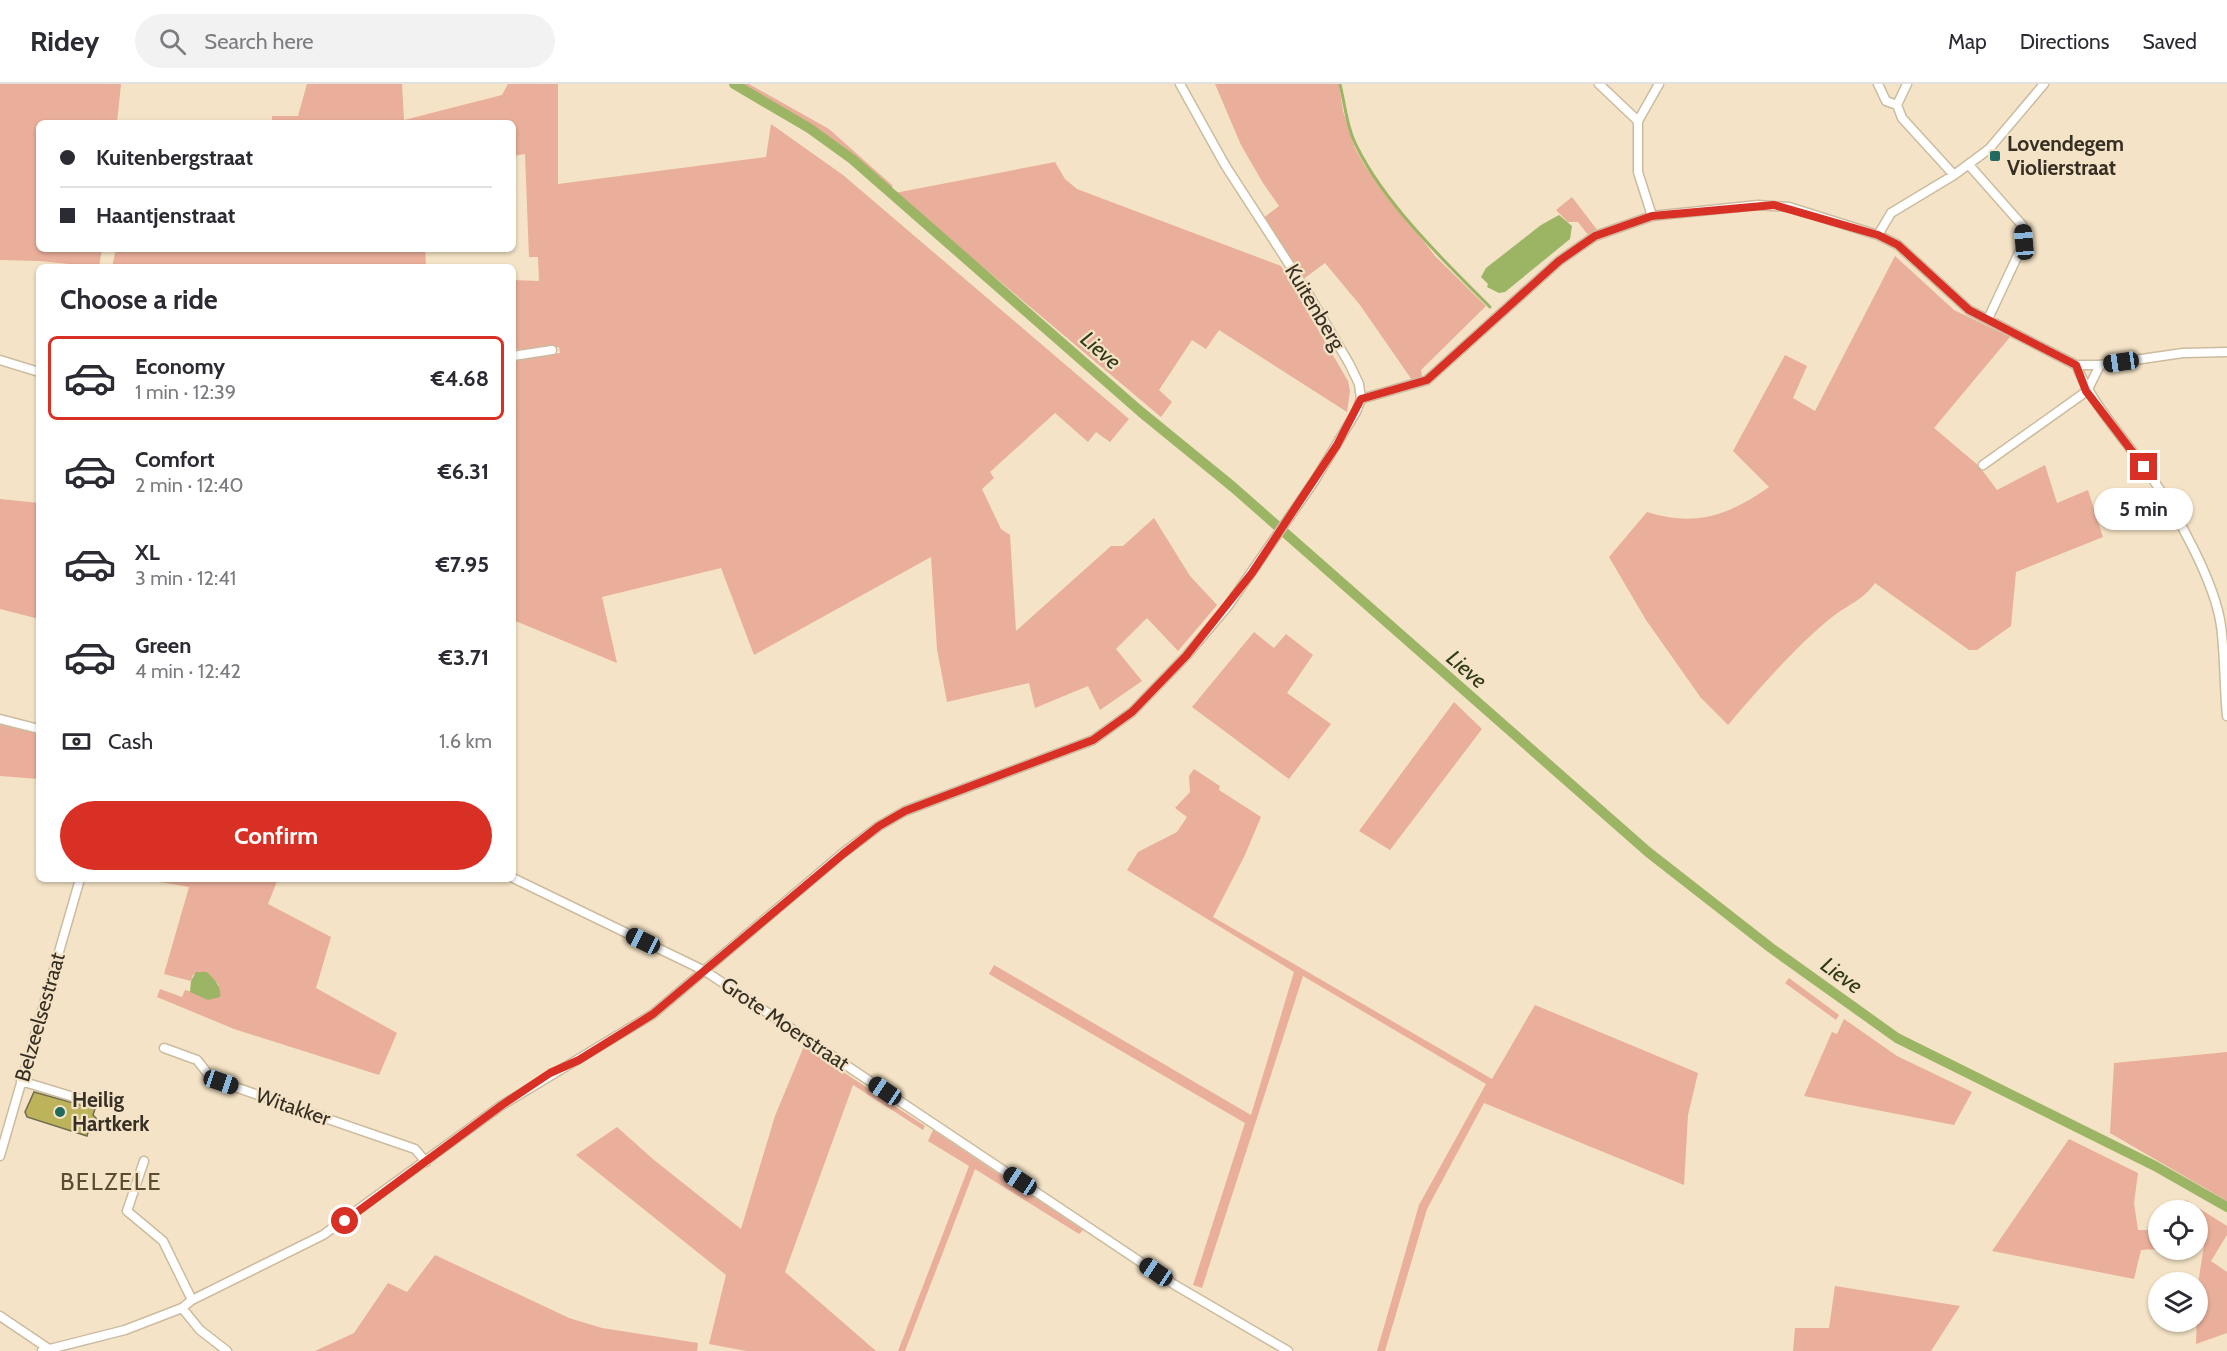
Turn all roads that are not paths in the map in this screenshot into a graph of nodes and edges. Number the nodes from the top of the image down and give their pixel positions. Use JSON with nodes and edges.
{"nodes":[{"id":1,"x":1180,"y":84,"type":"edge"},
{"id":2,"x":1599,"y":84,"type":"edge"},
{"id":3,"x":1659,"y":84,"type":"edge"},
{"id":4,"x":1878,"y":84,"type":"edge"},
{"id":5,"x":1907,"y":84,"type":"edge"},
{"id":6,"x":2044,"y":84,"type":"edge"},
{"id":7,"x":1897,"y":105,"type":"junction"},
{"id":8,"x":1638,"y":121,"type":"junction"},
{"id":9,"x":1969,"y":165,"type":"junction"},
{"id":10,"x":1954,"y":175,"type":"junction"},
{"id":11,"x":1652,"y":216,"type":"junction"},
{"id":12,"x":1878,"y":235,"type":"junction"},
{"id":13,"x":1988,"y":319,"type":"junction"},
{"id":14,"x":552,"y":350,"type":"dead end"},
{"id":15,"x":2227,"y":352,"type":"edge"},
{"id":16,"x":516,"y":356,"type":"edge"},
{"id":17,"x":0,"y":360,"type":"edge"},
{"id":18,"x":2076,"y":365,"type":"junction"},
{"id":19,"x":2100,"y":365,"type":"junction"},
{"id":20,"x":36,"y":371,"type":"edge"},
{"id":21,"x":2086,"y":391,"type":"junction"},
{"id":22,"x":1361,"y":399,"type":"junction"},
{"id":23,"x":1983,"y":465,"type":"dead end"},
{"id":24,"x":2227,"y":716,"type":"edge"},
{"id":25,"x":0,"y":719,"type":"edge"},
{"id":26,"x":36,"y":728,"type":"edge"},
{"id":27,"x":516,"y":879,"type":"edge"},
{"id":28,"x":79,"y":882,"type":"edge"},
{"id":29,"x":705,"y":971,"type":"junction"},
{"id":30,"x":164,"y":1048,"type":"dead end"},
{"id":31,"x":21,"y":1081,"type":"junction"},
{"id":32,"x":90,"y":1102,"type":"dead end"},
{"id":33,"x":0,"y":1156,"type":"edge"},
{"id":34,"x":144,"y":1161,"type":"dead end"},
{"id":35,"x":426,"y":1162,"type":"junction"},
{"id":36,"x":192,"y":1300,"type":"junction"},
{"id":37,"x":182,"y":1308,"type":"junction"},
{"id":38,"x":0,"y":1316,"type":"edge"},
{"id":39,"x":47,"y":1350,"type":"edge"},
{"id":40,"x":227,"y":1351,"type":"edge"},
{"id":41,"x":1288,"y":1351,"type":"edge"}],
"edges":[{"from":1,"to":22,"type":"street","name":"Kuitenberg"},
{"from":2,"to":8,"type":"street"},
{"from":3,"to":8,"type":"street"},
{"from":4,"to":7,"type":"street"},
{"from":5,"to":7,"type":"street"},
{"from":6,"to":9,"type":"street"},
{"from":7,"to":10,"type":"street"},
{"from":8,"to":11,"type":"street"},
{"from":9,"to":10,"type":"street"},
{"from":9,"to":13,"type":"street"},
{"from":10,"to":12,"type":"street"},
{"from":11,"to":12,"type":"street"},
{"from":11,"to":22,"type":"street"},
{"from":12,"to":13,"type":"street"},
{"from":13,"to":18,"type":"street"},
{"from":14,"to":16,"type":"street"},
{"from":15,"to":19,"type":"street"},
{"from":17,"to":20,"type":"street"},
{"from":18,"to":19,"type":"street"},
{"from":18,"to":21,"type":"street"},
{"from":19,"to":21,"type":"street"},
{"from":21,"to":23,"type":"street"},
{"from":21,"to":24,"type":"street"},
{"from":22,"to":29,"type":"street"},
{"from":25,"to":26,"type":"street"},
{"from":27,"to":29,"type":"street","name":"Grote Moerstraat"},
{"from":28,"to":31,"type":"street","name":"Belzeelsestraat"},
{"from":29,"to":35,"type":"street"},
{"from":29,"to":41,"type":"street","name":"Grote Moerstraat"},
{"from":30,"to":35,"type":"street","name":"Witakker"},
{"from":31,"to":32,"type":"street"},
{"from":31,"to":33,"type":"street","name":"Belzeelsestraat"},
{"from":34,"to":36,"type":"street"},
{"from":35,"to":36,"type":"street"},
{"from":36,"to":37,"type":"street"},
{"from":37,"to":39,"type":"street"},
{"from":37,"to":40,"type":"street"},
{"from":38,"to":39,"type":"street"}]}
